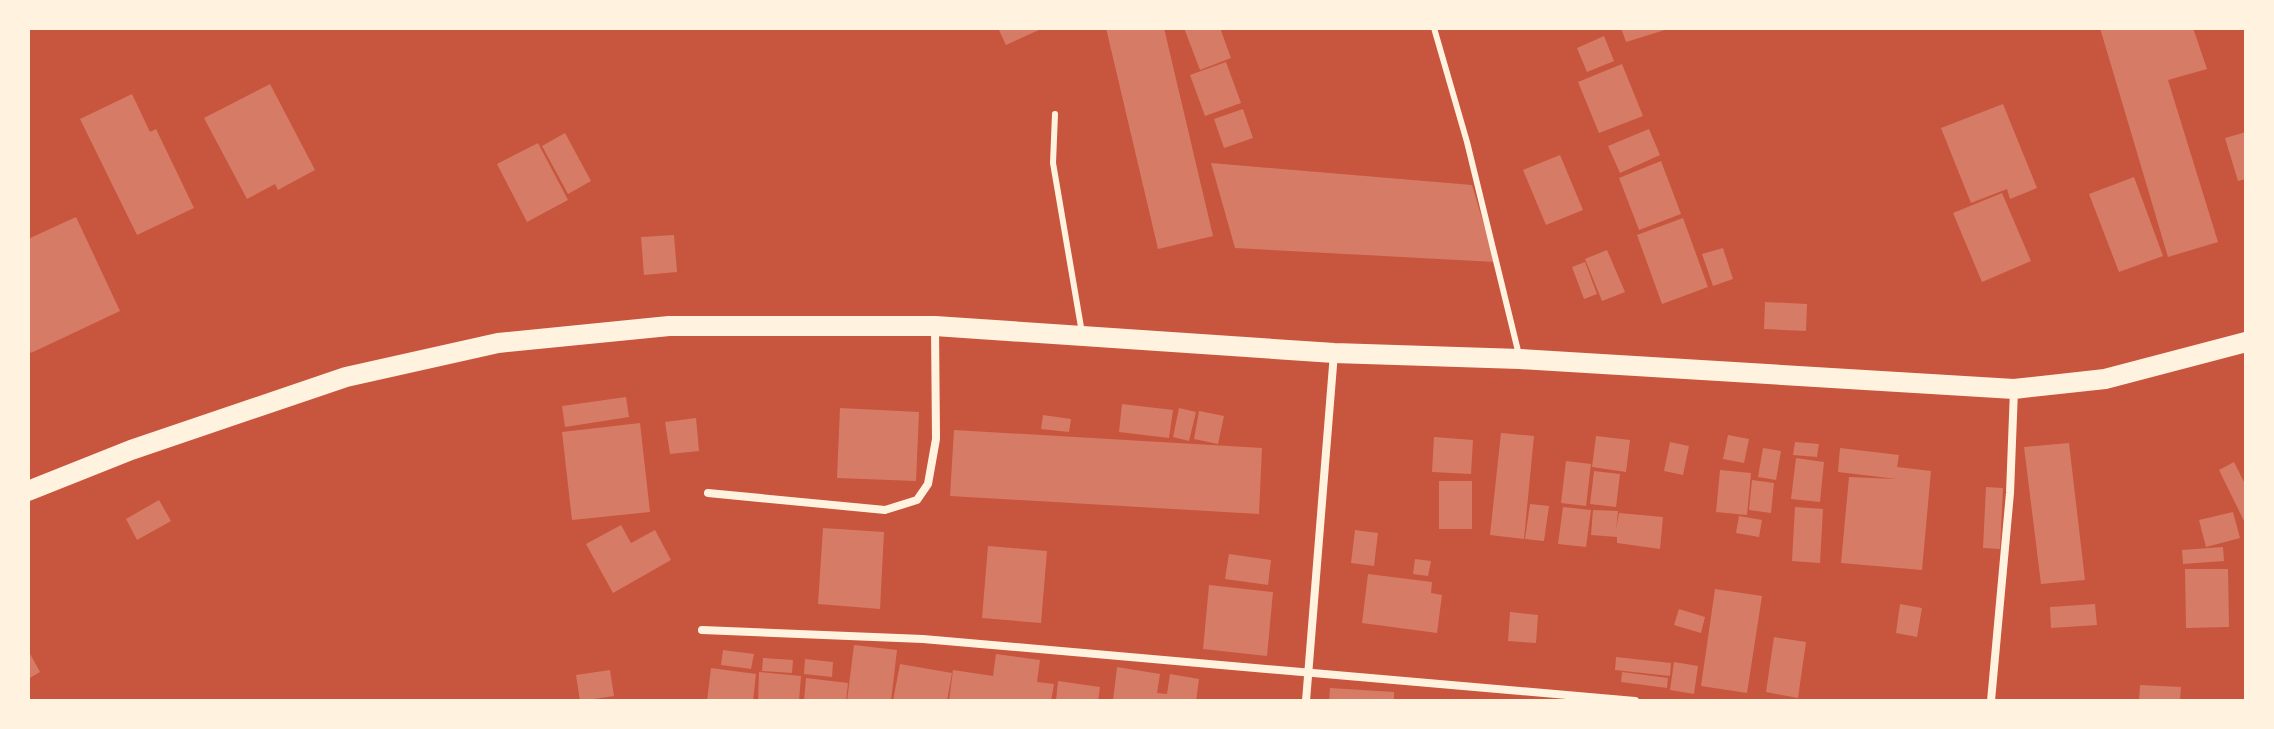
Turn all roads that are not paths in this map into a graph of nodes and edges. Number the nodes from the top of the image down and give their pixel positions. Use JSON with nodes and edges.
{"nodes":[{"id":1,"x":1434,"y":28,"type":"edge"},
{"id":2,"x":1055,"y":114,"type":"dead end"},
{"id":3,"x":935,"y":326,"type":"junction"},
{"id":4,"x":1082,"y":336,"type":"junction"},
{"id":5,"x":2246,"y":342,"type":"edge"},
{"id":6,"x":1334,"y":353,"type":"junction"},
{"id":7,"x":1520,"y":359,"type":"junction"},
{"id":8,"x":2014,"y":389,"type":"junction"},
{"id":9,"x":28,"y":491,"type":"edge"},
{"id":10,"x":708,"y":493,"type":"dead end"},
{"id":11,"x":702,"y":630,"type":"dead end"},
{"id":12,"x":1309,"y":672,"type":"junction"},
{"id":13,"x":1306,"y":701,"type":"edge"},
{"id":14,"x":1635,"y":701,"type":"edge"},
{"id":15,"x":1991,"y":701,"type":"edge"}],
"edges":[{"from":1,"to":7,"type":"lane"},
{"from":2,"to":4,"type":"lane"},
{"from":3,"to":4,"type":"main road"},
{"from":3,"to":9,"type":"main road"},
{"from":3,"to":10,"type":"street"},
{"from":4,"to":6,"type":"main road"},
{"from":5,"to":8,"type":"main road"},
{"from":6,"to":7,"type":"main road"},
{"from":6,"to":12,"type":"street"},
{"from":7,"to":8,"type":"main road"},
{"from":8,"to":15,"type":"street"},
{"from":11,"to":12,"type":"street"},
{"from":12,"to":13,"type":"street"},
{"from":12,"to":14,"type":"street"}]}
